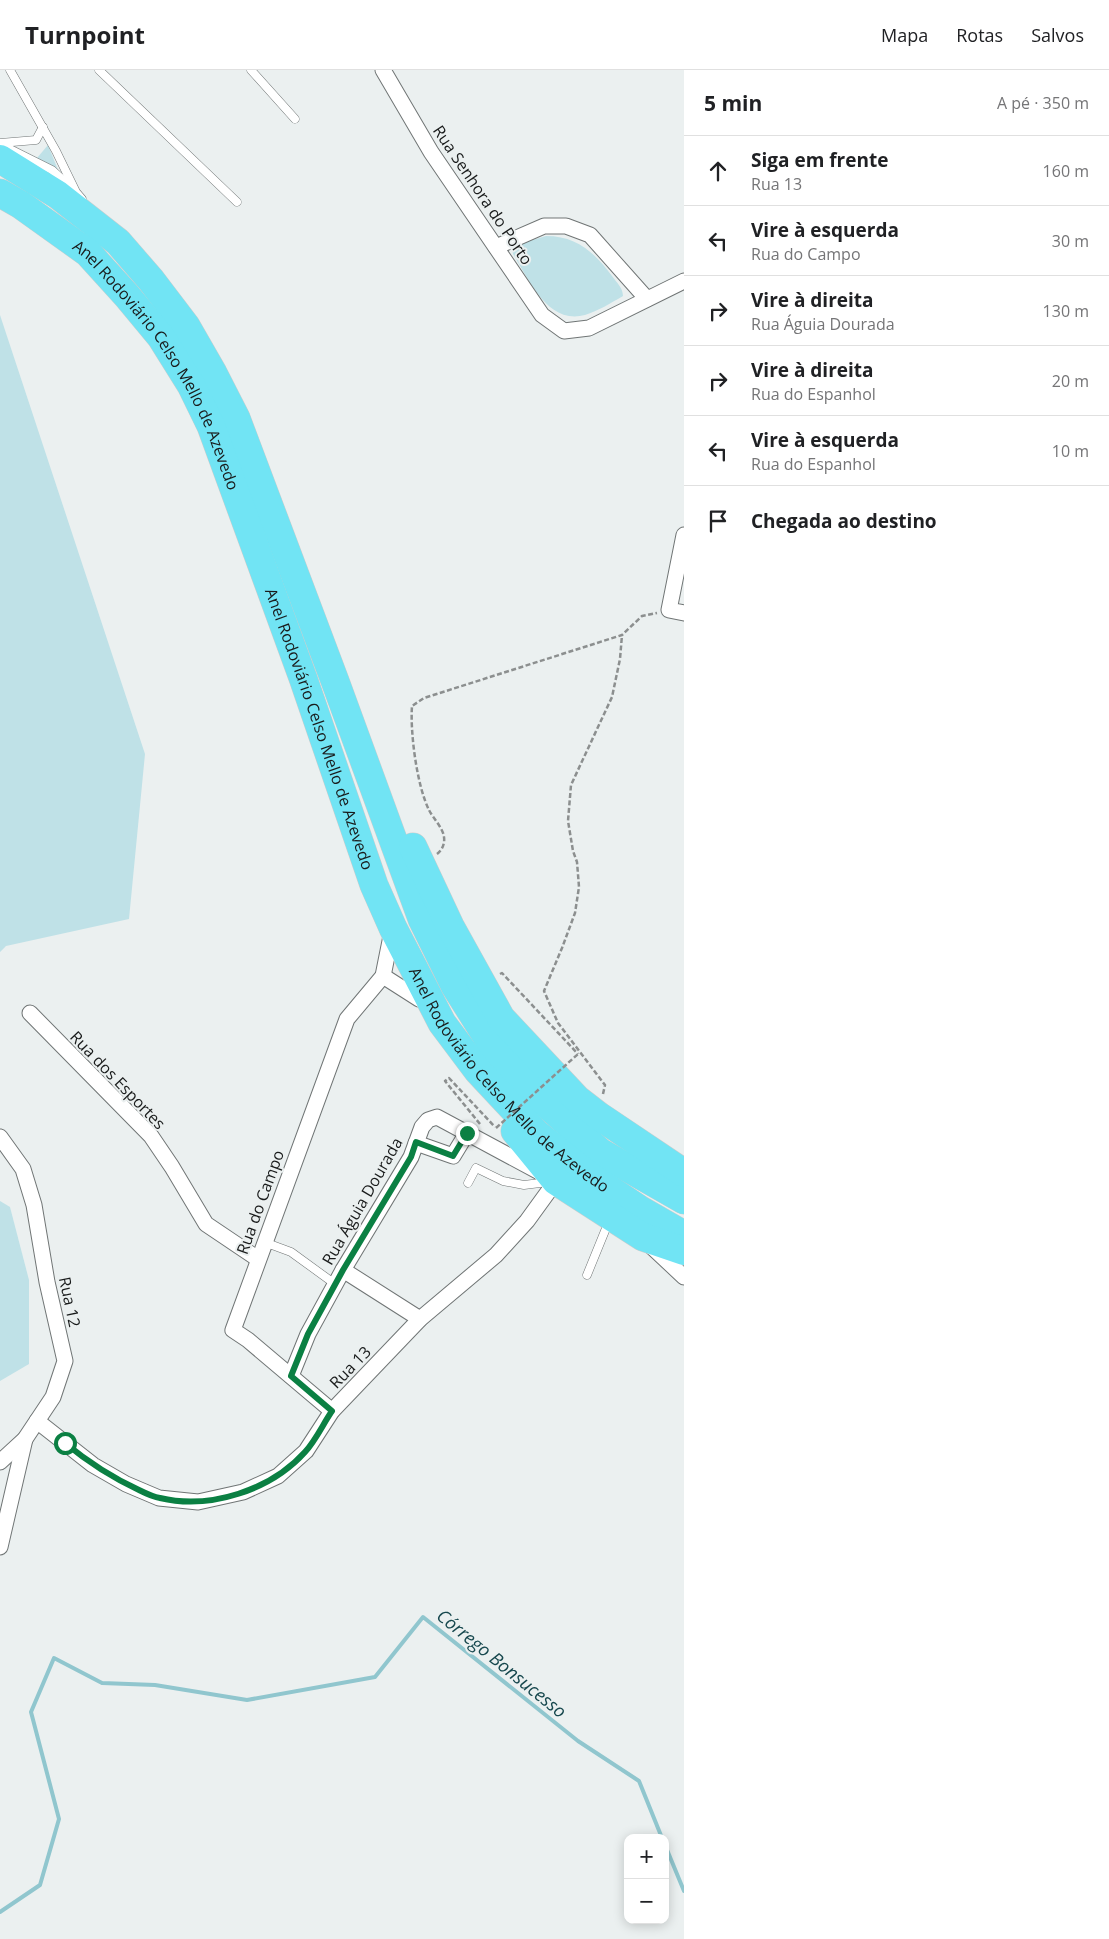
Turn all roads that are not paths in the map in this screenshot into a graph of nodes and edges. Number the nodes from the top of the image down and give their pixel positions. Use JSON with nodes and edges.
{"nodes":[{"id":1,"x":10,"y":70,"type":"edge"},
{"id":2,"x":99,"y":70,"type":"edge"},
{"id":3,"x":251,"y":70,"type":"edge"},
{"id":4,"x":383,"y":70,"type":"edge"},
{"id":5,"x":295,"y":119,"type":"dead end"},
{"id":6,"x":43,"y":127,"type":"junction"},
{"id":7,"x":0,"y":144,"type":"edge"},
{"id":8,"x":0,"y":159,"type":"edge"},
{"id":9,"x":76,"y":192,"type":"junction"},
{"id":10,"x":0,"y":193,"type":"edge"},
{"id":11,"x":238,"y":202,"type":"dead end"},
{"id":12,"x":88,"y":207,"type":"dead end"},
{"id":13,"x":95,"y":214,"type":"dead end"},
{"id":14,"x":496,"y":247,"type":"junction"},
{"id":15,"x":151,"y":280,"type":"junction"},
{"id":16,"x":684,"y":281,"type":"edge"},
{"id":17,"x":648,"y":299,"type":"junction"},
{"id":18,"x":684,"y":535,"type":"edge"},
{"id":19,"x":684,"y":613,"type":"edge"},
{"id":20,"x":336,"y":681,"type":"junction"},
{"id":21,"x":393,"y":928,"type":"junction"},
{"id":22,"x":410,"y":961,"type":"junction"},
{"id":23,"x":383,"y":976,"type":"junction"},
{"id":24,"x":418,"y":999,"type":"junction"},
{"id":25,"x":30,"y":1013,"type":"dead end"},
{"id":26,"x":467,"y":1133,"type":"junction"},
{"id":27,"x":0,"y":1137,"type":"edge"},
{"id":28,"x":416,"y":1142,"type":"junction"},
{"id":29,"x":684,"y":1172,"type":"edge"},
{"id":30,"x":556,"y":1181,"type":"junction"},
{"id":31,"x":468,"y":1183,"type":"dead end"},
{"id":32,"x":684,"y":1200,"type":"edge"},
{"id":33,"x":611,"y":1216,"type":"junction"},
{"id":34,"x":684,"y":1235,"type":"edge"},
{"id":35,"x":643,"y":1237,"type":"junction"},
{"id":36,"x":264,"y":1242,"type":"junction"},
{"id":37,"x":684,"y":1251,"type":"edge"},
{"id":38,"x":258,"y":1259,"type":"junction"},
{"id":39,"x":343,"y":1270,"type":"junction"},
{"id":40,"x":587,"y":1275,"type":"dead end"},
{"id":41,"x":684,"y":1277,"type":"edge"},
{"id":42,"x":335,"y":1284,"type":"junction"},
{"id":43,"x":420,"y":1319,"type":"junction"},
{"id":44,"x":291,"y":1376,"type":"junction"},
{"id":45,"x":332,"y":1411,"type":"junction"},
{"id":46,"x":38,"y":1421,"type":"junction"},
{"id":47,"x":25,"y":1439,"type":"junction"},
{"id":48,"x":0,"y":1462,"type":"edge"},
{"id":49,"x":0,"y":1547,"type":"edge"}],
"edges":[{"from":1,"to":6,"type":"lane"},
{"from":2,"to":11,"type":"lane"},
{"from":3,"to":5,"type":"lane"},
{"from":4,"to":14,"type":"street","name":"Rua Senhora do Porto"},
{"from":6,"to":7,"type":"lane"},
{"from":6,"to":9,"type":"lane"},
{"from":7,"to":9,"type":"lane"},
{"from":8,"to":15,"type":"highway","name":"Anel Rodoviário Celso Mello de Azevedo"},
{"from":9,"to":12,"type":"lane"},
{"from":10,"to":21,"type":"highway","name":"Anel Rodoviário Celso Mello de Azevedo"},
{"from":13,"to":15,"type":"lane"},
{"from":14,"to":17,"type":"street"},
{"from":14,"to":17,"type":"street","name":"Rua Senhora do Porto"},
{"from":15,"to":20,"type":"highway","name":"Anel Rodoviário Celso Mello de Azevedo"},
{"from":16,"to":17,"type":"street"},
{"from":18,"to":19,"type":"street"},
{"from":20,"to":29,"type":"highway"},
{"from":20,"to":32,"type":"highway","name":"Anel Rodoviário Celso Mello de Azevedo"},
{"from":21,"to":22,"type":"highway","name":"Anel Rodoviário Celso Mello de Azevedo"},
{"from":21,"to":23,"type":"street","name":"Rua do Campo"},
{"from":22,"to":24,"type":"highway"},
{"from":22,"to":34,"type":"highway","name":"Anel Rodoviário Celso Mello de Azevedo"},
{"from":23,"to":24,"type":"street"},
{"from":23,"to":36,"type":"street","name":"Rua do Campo"},
{"from":24,"to":30,"type":"highway"},
{"from":25,"to":38,"type":"street","name":"Rua dos Esportes"},
{"from":26,"to":28,"type":"street"},
{"from":26,"to":28,"type":"street","name":"Rua Águia Dourada"},
{"from":26,"to":30,"type":"street","name":"Rua Águia Dourada"},
{"from":27,"to":46,"type":"street","name":"Rua 12"},
{"from":28,"to":39,"type":"street","name":"Rua Águia Dourada"},
{"from":30,"to":31,"type":"lane"},
{"from":30,"to":33,"type":"highway"},
{"from":30,"to":43,"type":"street","name":"Rua 13"},
{"from":33,"to":35,"type":"highway"},
{"from":33,"to":40,"type":"lane"},
{"from":35,"to":37,"type":"highway"},
{"from":35,"to":41,"type":"street"},
{"from":36,"to":38,"type":"street","name":"Rua do Campo"},
{"from":36,"to":42,"type":"lane"},
{"from":38,"to":44,"type":"street","name":"Rua do Campo"},
{"from":39,"to":42,"type":"street","name":"Rua Águia Dourada"},
{"from":39,"to":43,"type":"street"},
{"from":42,"to":44,"type":"street","name":"Rua Águia Dourada"},
{"from":43,"to":45,"type":"street","name":"Rua 13"},
{"from":44,"to":45,"type":"street","name":"Rua do Campo"},
{"from":45,"to":46,"type":"street","name":"Rua 13"},
{"from":46,"to":47,"type":"street","name":"Rua 12"},
{"from":47,"to":48,"type":"street","name":"Rua 12"},
{"from":47,"to":49,"type":"street"}]}
